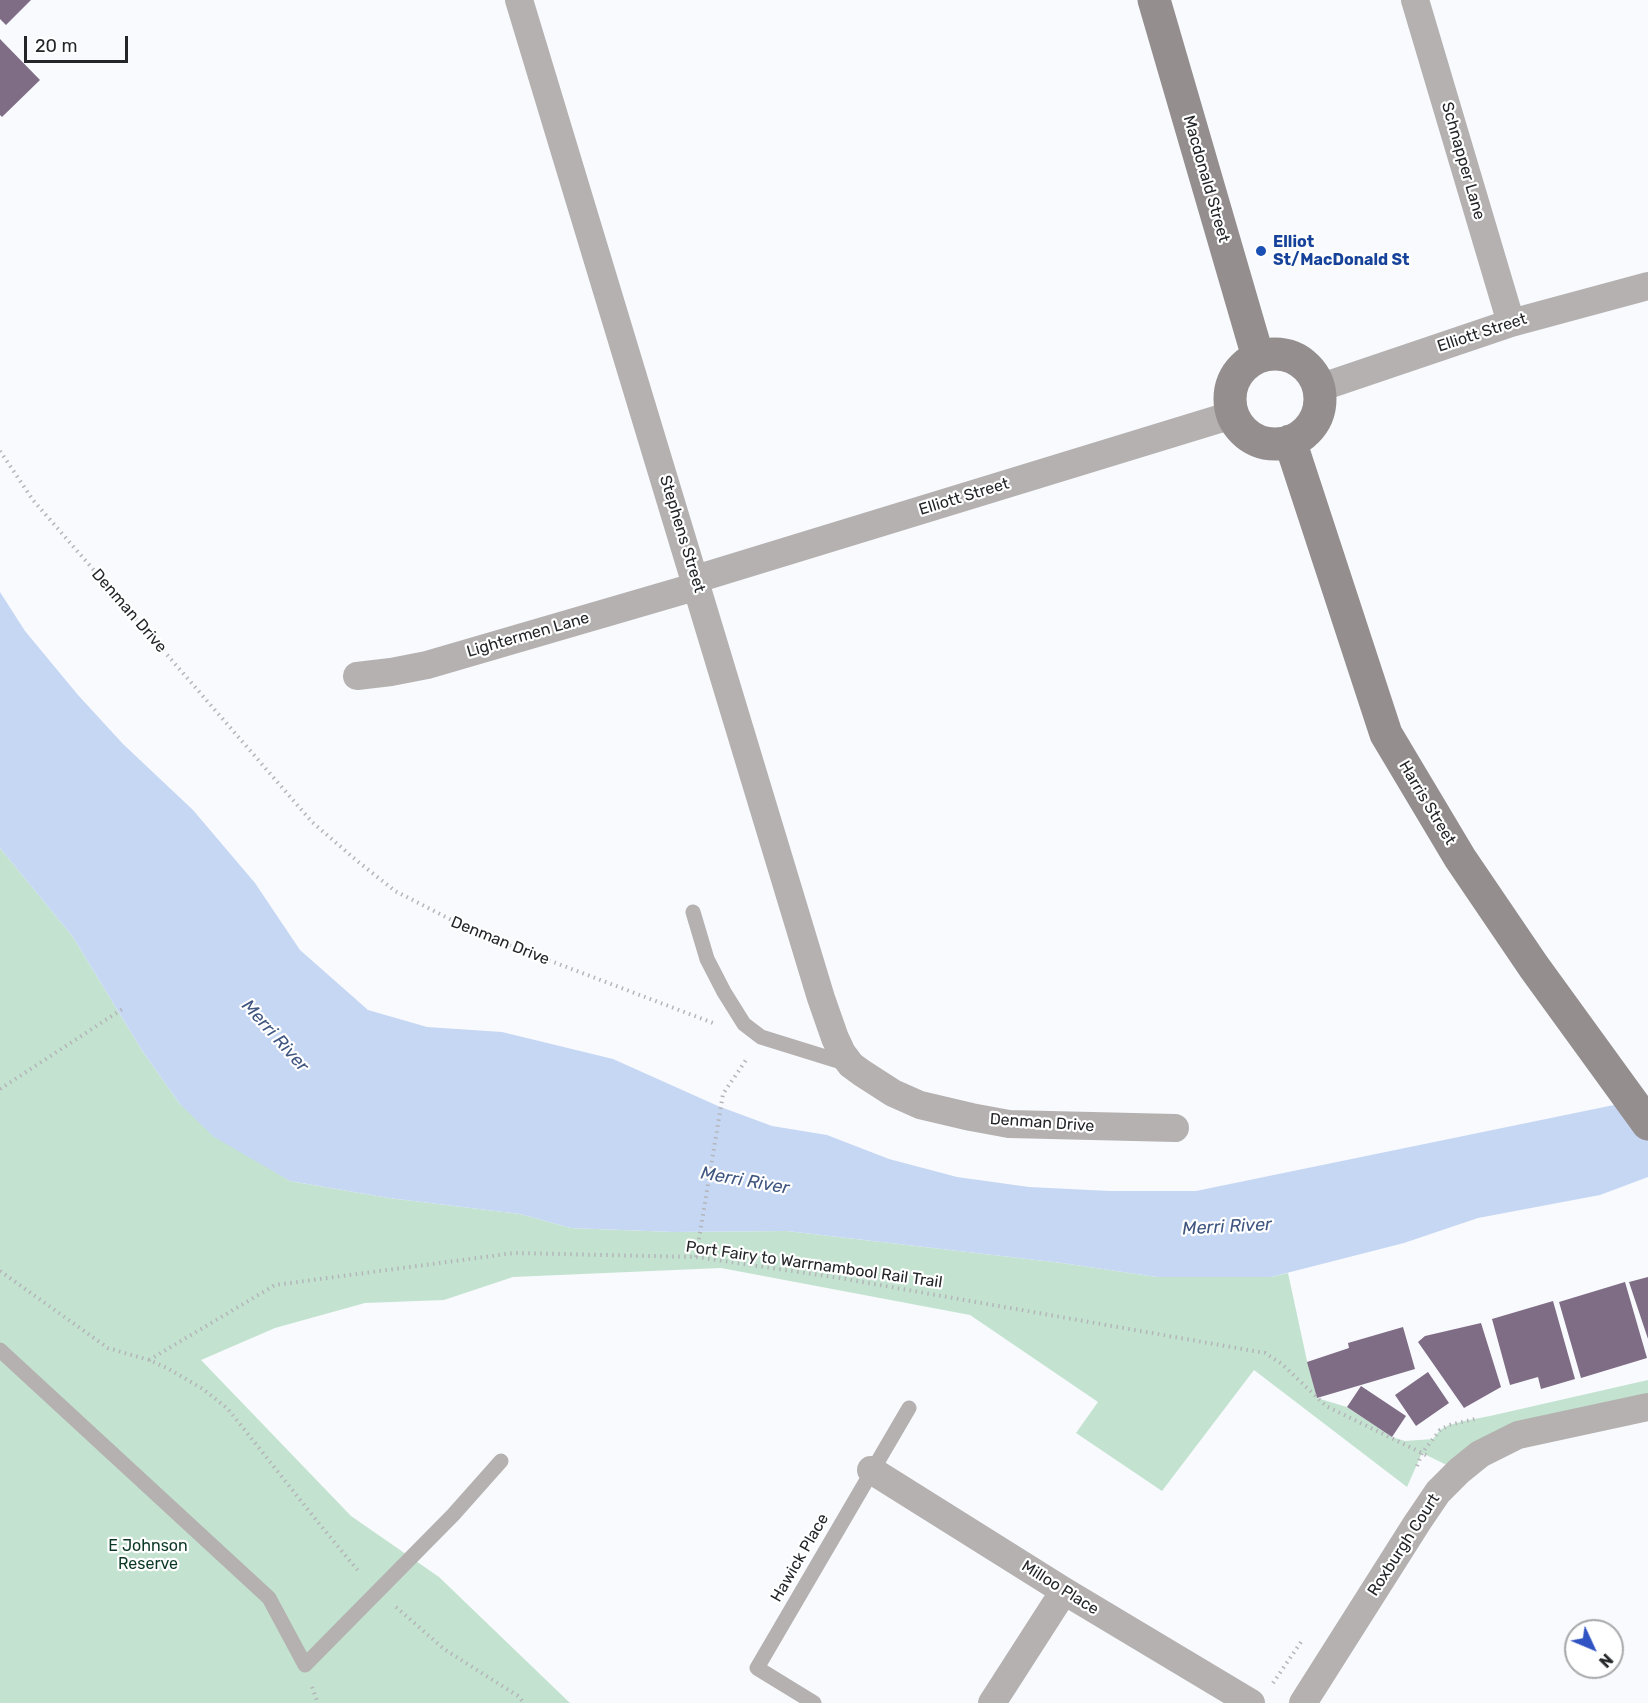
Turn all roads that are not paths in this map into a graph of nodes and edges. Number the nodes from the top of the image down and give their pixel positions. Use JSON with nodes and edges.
{"nodes":[{"id":1,"x":519,"y":0,"type":"edge"},
{"id":2,"x":1154,"y":0,"type":"edge"},
{"id":3,"x":1415,"y":0,"type":"edge"},
{"id":4,"x":1648,"y":286,"type":"edge"},
{"id":5,"x":1511,"y":323,"type":"junction"},
{"id":6,"x":1258,"y":357,"type":"junction"},
{"id":7,"x":1318,"y":388,"type":"junction"},
{"id":8,"x":1233,"y":416,"type":"junction"},
{"id":9,"x":1290,"y":441,"type":"junction"},
{"id":10,"x":697,"y":583,"type":"junction"},
{"id":11,"x":357,"y":676,"type":"dead end"},
{"id":12,"x":693,"y":912,"type":"dead end"},
{"id":13,"x":851,"y":1065,"type":"junction"},
{"id":14,"x":1648,"y":1124,"type":"edge"},
{"id":15,"x":1175,"y":1128,"type":"dead end"},
{"id":16,"x":0,"y":1350,"type":"edge"},
{"id":17,"x":1648,"y":1407,"type":"edge"},
{"id":18,"x":909,"y":1408,"type":"dead end"},
{"id":19,"x":501,"y":1461,"type":"dead end"},
{"id":20,"x":872,"y":1470,"type":"junction"},
{"id":21,"x":1064,"y":1591,"type":"junction"},
{"id":22,"x":814,"y":1703,"type":"edge"},
{"id":23,"x":992,"y":1703,"type":"edge"},
{"id":24,"x":1251,"y":1703,"type":"edge"},
{"id":25,"x":1303,"y":1703,"type":"edge"}],
"edges":[{"from":1,"to":10,"type":"street","name":"Stephens Street"},
{"from":2,"to":6,"type":"street","name":"Macdonald Street"},
{"from":3,"to":5,"type":"street","name":"Schnapper Lane"},
{"from":4,"to":5,"type":"street","name":"Elliott Street"},
{"from":5,"to":7,"type":"street","name":"Elliott Street"},
{"from":6,"to":7,"type":"street"},
{"from":6,"to":8,"type":"street"},
{"from":7,"to":9,"type":"street"},
{"from":8,"to":9,"type":"street"},
{"from":8,"to":10,"type":"street","name":"Elliott Street"},
{"from":9,"to":14,"type":"street","name":"Harris Street"},
{"from":10,"to":11,"type":"street","name":"Lightermen Lane"},
{"from":10,"to":13,"type":"street","name":"Stephens Street"},
{"from":12,"to":13,"type":"lane","name":"Denman Drive"},
{"from":13,"to":15,"type":"street","name":"Denman Drive"},
{"from":16,"to":19,"type":"lane"},
{"from":17,"to":25,"type":"street","name":"Roxburgh Court"},
{"from":18,"to":20,"type":"lane","name":"Hawick Place"},
{"from":20,"to":21,"type":"street","name":"Milloo Place"},
{"from":20,"to":22,"type":"lane","name":"Hawick Place"},
{"from":21,"to":23,"type":"street"},
{"from":21,"to":24,"type":"street","name":"Milloo Place"}]}
